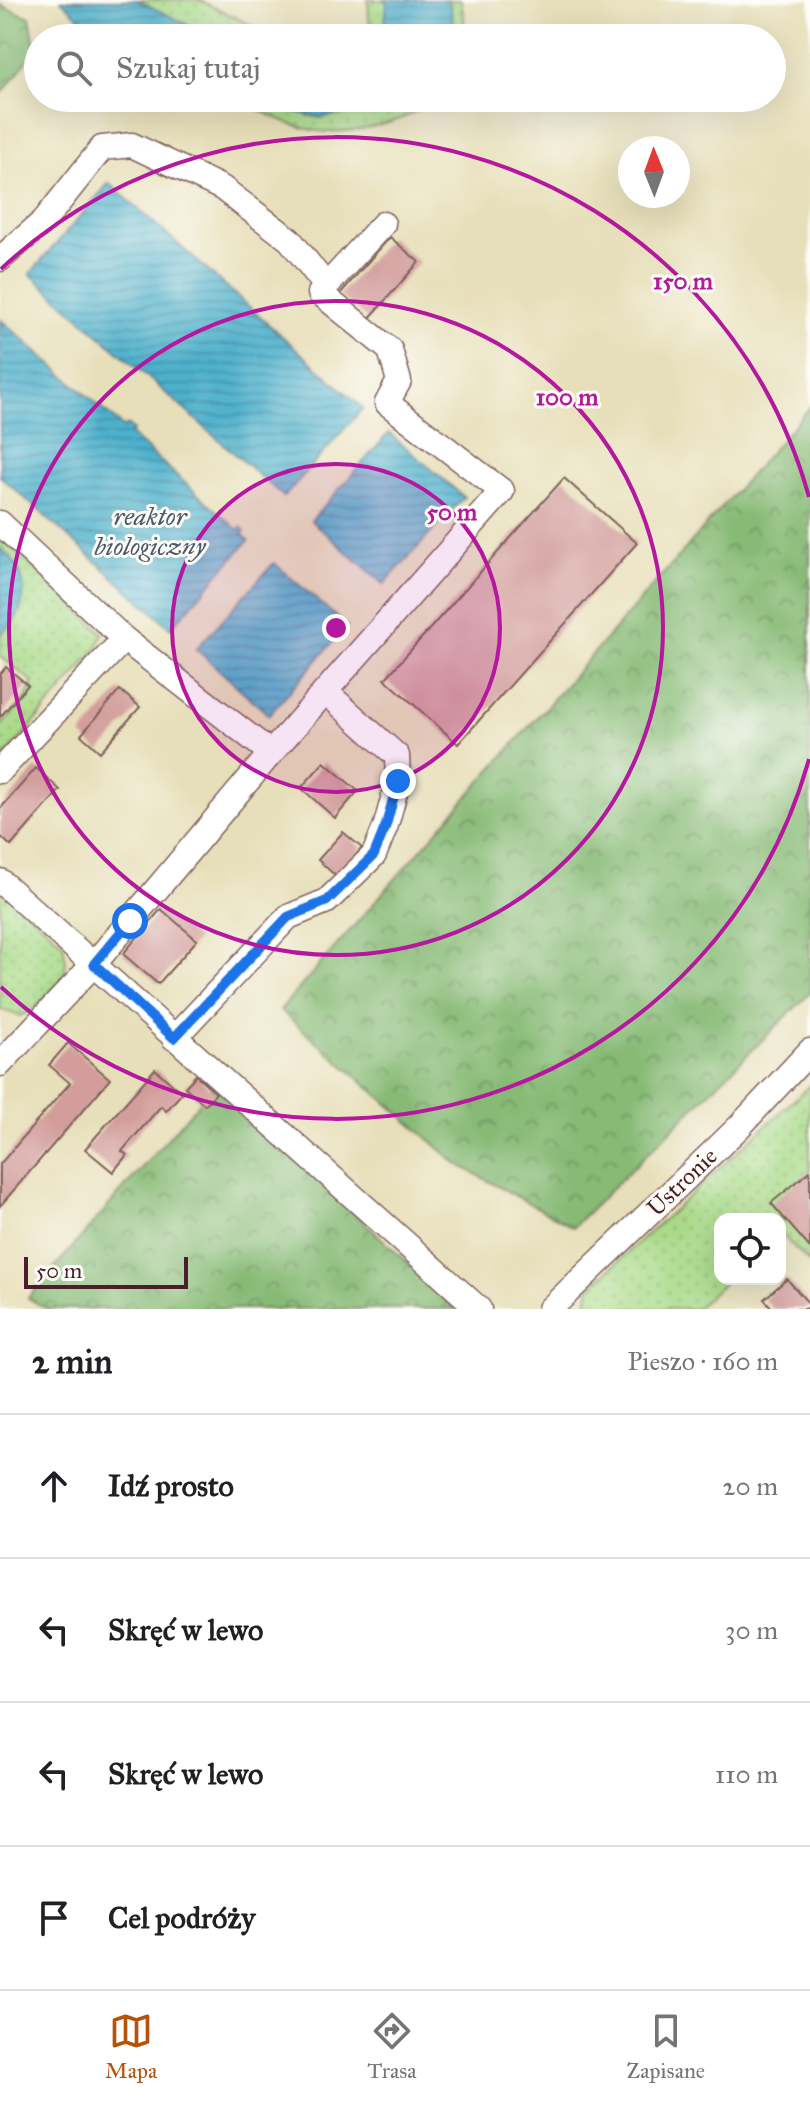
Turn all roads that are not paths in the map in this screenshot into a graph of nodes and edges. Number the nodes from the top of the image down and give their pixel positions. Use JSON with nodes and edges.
{"nodes":[{"id":1,"x":383,"y":224,"type":"dead end"},
{"id":2,"x":0,"y":259,"type":"edge"},
{"id":3,"x":326,"y":286,"type":"junction"},
{"id":4,"x":0,"y":523,"type":"edge"},
{"id":5,"x":124,"y":639,"type":"junction"},
{"id":6,"x":327,"y":693,"type":"junction"},
{"id":7,"x":271,"y":753,"type":"junction"},
{"id":8,"x":0,"y":771,"type":"edge"},
{"id":9,"x":0,"y":881,"type":"edge"},
{"id":10,"x":94,"y":964,"type":"junction"},
{"id":11,"x":174,"y":1038,"type":"junction"},
{"id":12,"x":810,"y":1051,"type":"edge"},
{"id":13,"x":0,"y":1064,"type":"edge"},
{"id":14,"x":479,"y":1309,"type":"edge"},
{"id":15,"x":550,"y":1309,"type":"edge"}],
"edges":[{"from":1,"to":3,"type":"street"},
{"from":2,"to":3,"type":"street"},
{"from":3,"to":6,"type":"street"},
{"from":4,"to":5,"type":"street"},
{"from":5,"to":7,"type":"street"},
{"from":5,"to":8,"type":"street"},
{"from":6,"to":7,"type":"street"},
{"from":6,"to":11,"type":"street"},
{"from":7,"to":10,"type":"street"},
{"from":9,"to":10,"type":"street"},
{"from":10,"to":11,"type":"street"},
{"from":10,"to":13,"type":"street"},
{"from":11,"to":14,"type":"street"},
{"from":12,"to":15,"type":"street","name":"Ustronie"}]}
